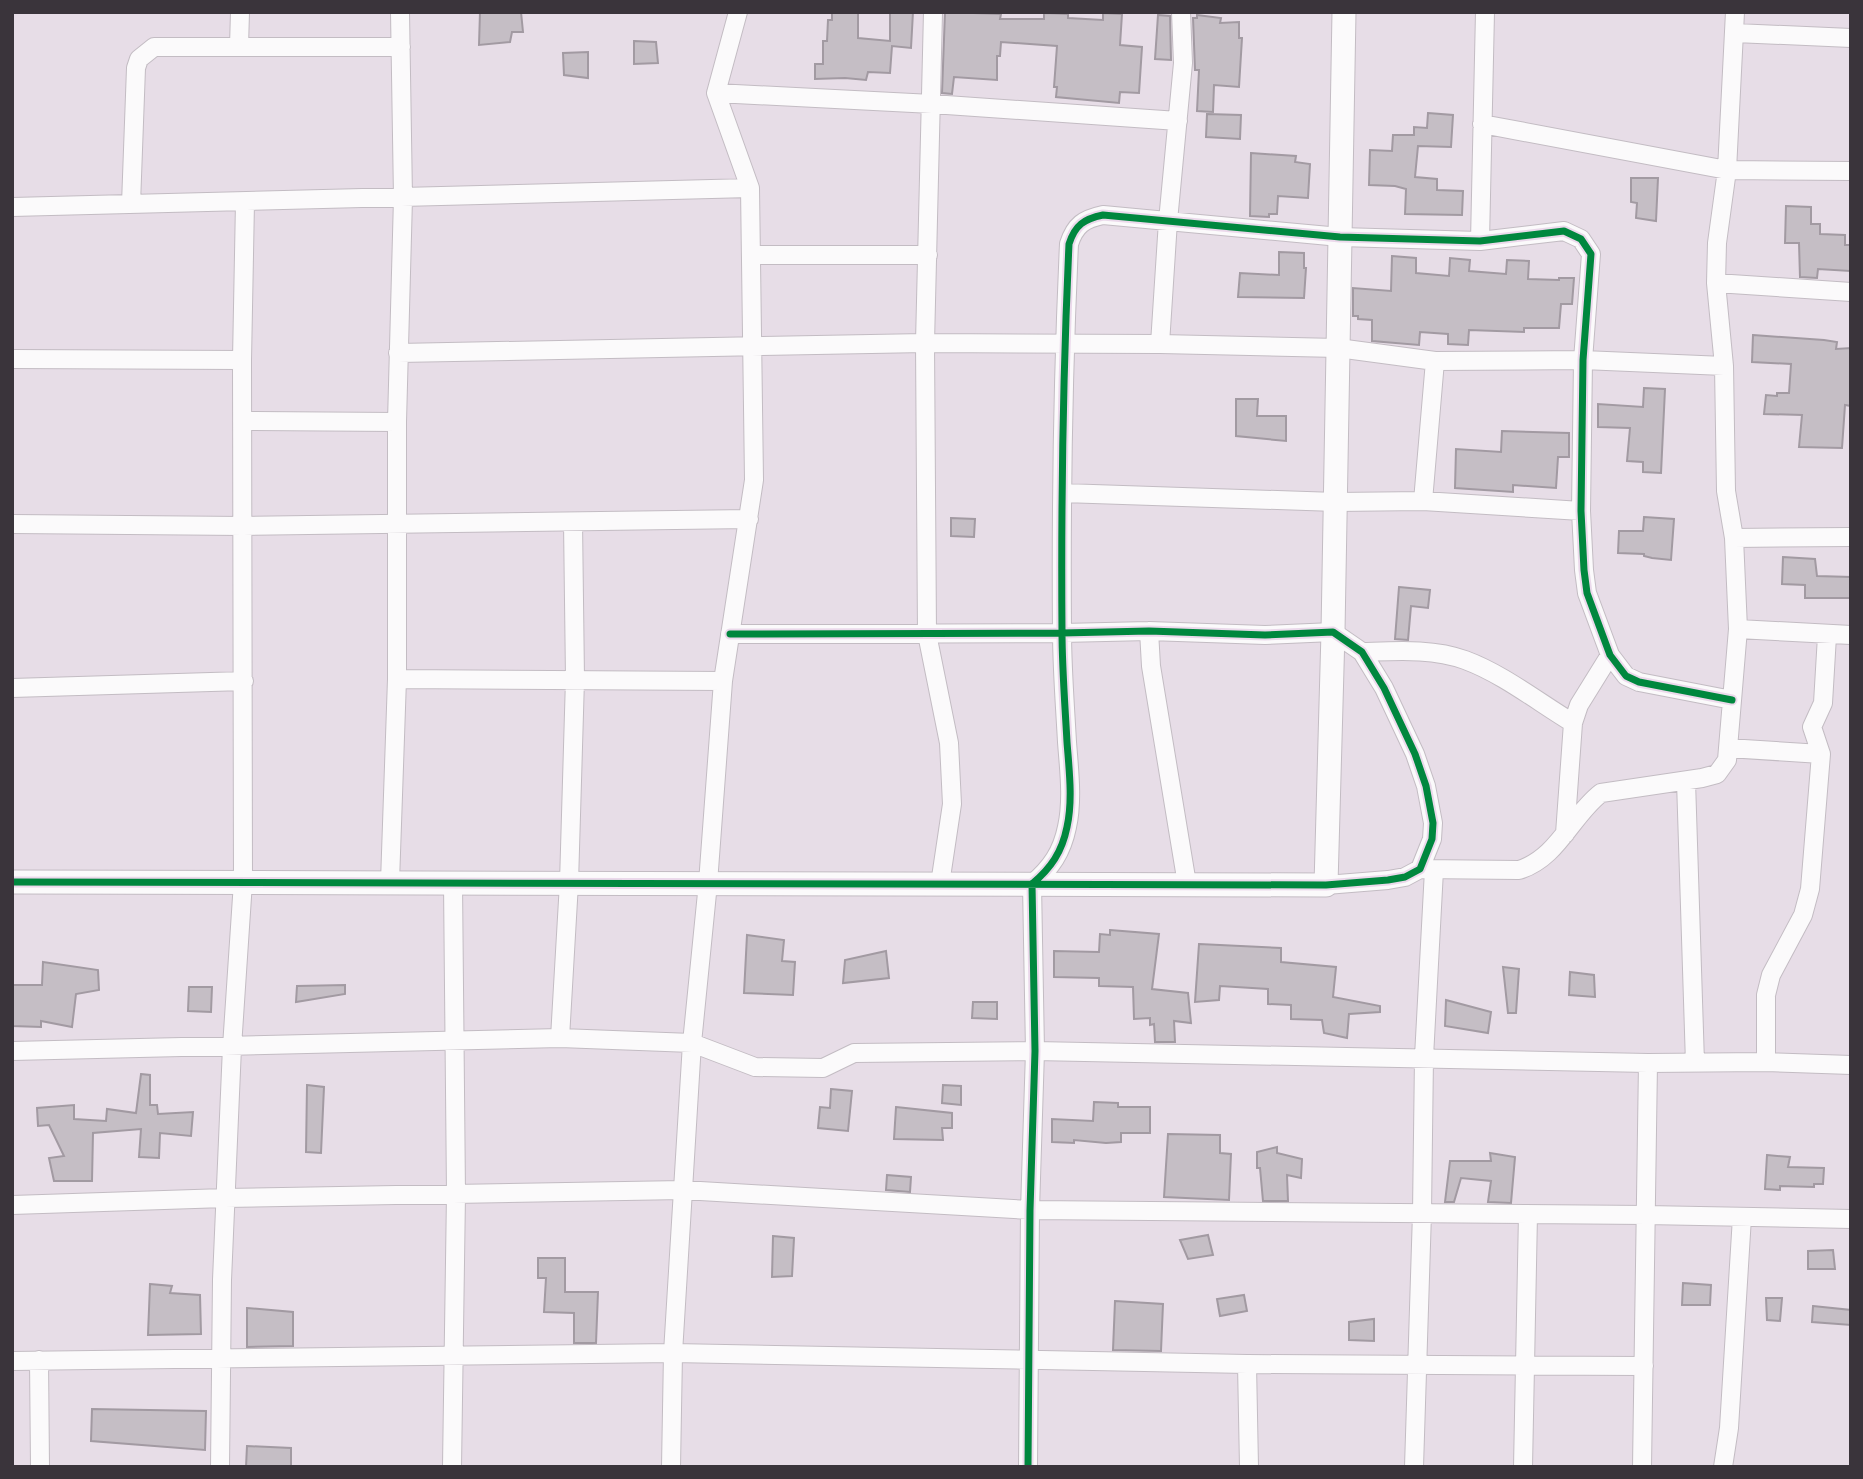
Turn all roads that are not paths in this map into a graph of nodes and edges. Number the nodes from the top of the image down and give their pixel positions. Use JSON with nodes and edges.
{"nodes":[{"id":1,"x":240,"y":12,"type":"edge"},
{"id":2,"x":400,"y":12,"type":"edge"},
{"id":3,"x":738,"y":12,"type":"edge"},
{"id":4,"x":933,"y":12,"type":"edge"},
{"id":5,"x":1181,"y":12,"type":"edge"},
{"id":6,"x":1344,"y":12,"type":"edge"},
{"id":7,"x":1485,"y":12,"type":"edge"},
{"id":8,"x":1735,"y":12,"type":"edge"},
{"id":9,"x":1735,"y":33,"type":"junction"},
{"id":10,"x":1851,"y":38,"type":"edge"},
{"id":11,"x":239,"y":46,"type":"junction"},
{"id":12,"x":401,"y":47,"type":"junction"},
{"id":13,"x":716,"y":93,"type":"junction"},
{"id":14,"x":932,"y":104,"type":"junction"},
{"id":15,"x":1178,"y":121,"type":"junction"},
{"id":16,"x":1482,"y":124,"type":"junction"},
{"id":17,"x":1727,"y":170,"type":"junction"},
{"id":18,"x":1851,"y":170,"type":"edge"},
{"id":19,"x":750,"y":188,"type":"junction"},
{"id":20,"x":403,"y":198,"type":"junction"},
{"id":21,"x":245,"y":202,"type":"junction"},
{"id":22,"x":131,"y":204,"type":"junction"},
{"id":23,"x":12,"y":207,"type":"edge"},
{"id":24,"x":1168,"y":221,"type":"junction"},
{"id":25,"x":1340,"y":237,"type":"junction"},
{"id":26,"x":1480,"y":241,"type":"junction"},
{"id":27,"x":751,"y":255,"type":"junction"},
{"id":28,"x":928,"y":255,"type":"junction"},
{"id":29,"x":1716,"y":283,"type":"junction"},
{"id":30,"x":1851,"y":292,"type":"edge"},
{"id":31,"x":925,"y":343,"type":"junction"},
{"id":32,"x":1065,"y":344,"type":"junction"},
{"id":33,"x":1160,"y":344,"type":"junction"},
{"id":34,"x":752,"y":348,"type":"junction"},
{"id":35,"x":1338,"y":348,"type":"junction"},
{"id":36,"x":398,"y":353,"type":"junction"},
{"id":37,"x":12,"y":359,"type":"edge"},
{"id":38,"x":242,"y":360,"type":"junction"},
{"id":39,"x":1583,"y":360,"type":"junction"},
{"id":40,"x":1435,"y":361,"type":"junction"},
{"id":41,"x":1724,"y":366,"type":"junction"},
{"id":42,"x":242,"y":421,"type":"junction"},
{"id":43,"x":397,"y":422,"type":"junction"},
{"id":44,"x":1063,"y":493,"type":"junction"},
{"id":45,"x":1423,"y":501,"type":"junction"},
{"id":46,"x":1336,"y":502,"type":"junction"},
{"id":47,"x":1581,"y":511,"type":"junction"},
{"id":48,"x":749,"y":519,"type":"junction"},
{"id":49,"x":573,"y":522,"type":"junction"},
{"id":50,"x":12,"y":524,"type":"edge"},
{"id":51,"x":398,"y":524,"type":"junction"},
{"id":52,"x":243,"y":526,"type":"junction"},
{"id":53,"x":1851,"y":537,"type":"edge"},
{"id":54,"x":1734,"y":538,"type":"junction"},
{"id":55,"x":1738,"y":629,"type":"junction"},
{"id":56,"x":1149,"y":631,"type":"junction"},
{"id":57,"x":1334,"y":632,"type":"junction"},
{"id":58,"x":1062,"y":633,"type":"junction"},
{"id":59,"x":730,"y":634,"type":"junction"},
{"id":60,"x":927,"y":634,"type":"junction"},
{"id":61,"x":1851,"y":635,"type":"edge"},
{"id":62,"x":1827,"y":636,"type":"junction"},
{"id":63,"x":1362,"y":652,"type":"junction"},
{"id":64,"x":1610,"y":655,"type":"junction"},
{"id":65,"x":397,"y":679,"type":"junction"},
{"id":66,"x":575,"y":679,"type":"junction"},
{"id":67,"x":244,"y":681,"type":"junction"},
{"id":68,"x":723,"y":681,"type":"junction"},
{"id":69,"x":12,"y":688,"type":"edge"},
{"id":70,"x":1732,"y":700,"type":"junction"},
{"id":71,"x":1573,"y":723,"type":"junction"},
{"id":72,"x":1728,"y":748,"type":"junction"},
{"id":73,"x":1821,"y":754,"type":"junction"},
{"id":74,"x":1686,"y":780,"type":"junction"},
{"id":75,"x":1565,"y":834,"type":"junction"},
{"id":76,"x":1427,"y":870,"type":"junction"},
{"id":77,"x":12,"y":882,"type":"edge"},
{"id":78,"x":243,"y":882,"type":"junction"},
{"id":79,"x":390,"y":883,"type":"junction"},
{"id":80,"x":453,"y":883,"type":"junction"},
{"id":81,"x":569,"y":883,"type":"junction"},
{"id":82,"x":708,"y":883,"type":"junction"},
{"id":83,"x":940,"y":884,"type":"junction"},
{"id":84,"x":1032,"y":884,"type":"junction"},
{"id":85,"x":1187,"y":884,"type":"junction"},
{"id":86,"x":1326,"y":885,"type":"junction"},
{"id":87,"x":560,"y":1038,"type":"junction"},
{"id":88,"x":454,"y":1041,"type":"junction"},
{"id":89,"x":692,"y":1043,"type":"junction"},
{"id":90,"x":232,"y":1047,"type":"junction"},
{"id":91,"x":12,"y":1051,"type":"edge"},
{"id":92,"x":1035,"y":1051,"type":"junction"},
{"id":93,"x":1424,"y":1057,"type":"junction"},
{"id":94,"x":1766,"y":1062,"type":"junction"},
{"id":95,"x":1648,"y":1063,"type":"junction"},
{"id":96,"x":1695,"y":1063,"type":"junction"},
{"id":97,"x":1851,"y":1065,"type":"edge"},
{"id":98,"x":683,"y":1190,"type":"junction"},
{"id":99,"x":456,"y":1194,"type":"junction"},
{"id":100,"x":225,"y":1198,"type":"junction"},
{"id":101,"x":12,"y":1205,"type":"edge"},
{"id":102,"x":1030,"y":1210,"type":"junction"},
{"id":103,"x":1422,"y":1213,"type":"junction"},
{"id":104,"x":1528,"y":1214,"type":"junction"},
{"id":105,"x":1646,"y":1215,"type":"junction"},
{"id":106,"x":1742,"y":1217,"type":"junction"},
{"id":107,"x":1851,"y":1219,"type":"edge"},
{"id":108,"x":673,"y":1353,"type":"junction"},
{"id":109,"x":452,"y":1355,"type":"junction"},
{"id":110,"x":221,"y":1358,"type":"junction"},
{"id":111,"x":12,"y":1360,"type":"edge"},
{"id":112,"x":39,"y":1360,"type":"junction"},
{"id":113,"x":1030,"y":1361,"type":"junction"},
{"id":114,"x":1247,"y":1364,"type":"junction"},
{"id":115,"x":1418,"y":1364,"type":"junction"},
{"id":116,"x":1525,"y":1364,"type":"junction"},
{"id":117,"x":1644,"y":1366,"type":"junction"},
{"id":118,"x":40,"y":1467,"type":"edge"},
{"id":119,"x":220,"y":1467,"type":"edge"},
{"id":120,"x":452,"y":1467,"type":"edge"},
{"id":121,"x":671,"y":1467,"type":"edge"},
{"id":122,"x":1028,"y":1467,"type":"edge"},
{"id":123,"x":1249,"y":1467,"type":"edge"},
{"id":124,"x":1415,"y":1467,"type":"edge"},
{"id":125,"x":1523,"y":1467,"type":"edge"},
{"id":126,"x":1642,"y":1467,"type":"edge"},
{"id":127,"x":1723,"y":1467,"type":"edge"}],
"edges":[{"from":1,"to":11,"type":"street"},
{"from":2,"to":12,"type":"street"},
{"from":3,"to":13,"type":"street"},
{"from":4,"to":14,"type":"street"},
{"from":5,"to":15,"type":"street"},
{"from":6,"to":25,"type":"street"},
{"from":7,"to":16,"type":"street"},
{"from":8,"to":9,"type":"street"},
{"from":9,"to":10,"type":"street"},
{"from":9,"to":17,"type":"street"},
{"from":11,"to":12,"type":"street"},
{"from":11,"to":22,"type":"street"},
{"from":12,"to":20,"type":"street"},
{"from":13,"to":14,"type":"street"},
{"from":13,"to":19,"type":"street"},
{"from":14,"to":15,"type":"street"},
{"from":14,"to":28,"type":"street"},
{"from":15,"to":24,"type":"street"},
{"from":16,"to":17,"type":"street"},
{"from":16,"to":26,"type":"street"},
{"from":17,"to":18,"type":"street"},
{"from":17,"to":29,"type":"street"},
{"from":19,"to":20,"type":"street"},
{"from":19,"to":27,"type":"street"},
{"from":20,"to":21,"type":"street"},
{"from":20,"to":36,"type":"street"},
{"from":21,"to":22,"type":"street"},
{"from":21,"to":38,"type":"street"},
{"from":22,"to":23,"type":"street"},
{"from":24,"to":25,"type":"street"},
{"from":24,"to":32,"type":"street"},
{"from":24,"to":33,"type":"street"},
{"from":25,"to":26,"type":"street"},
{"from":25,"to":35,"type":"street"},
{"from":26,"to":39,"type":"street"},
{"from":27,"to":28,"type":"street"},
{"from":27,"to":34,"type":"street"},
{"from":28,"to":31,"type":"street"},
{"from":29,"to":30,"type":"street"},
{"from":29,"to":41,"type":"street"},
{"from":31,"to":32,"type":"street"},
{"from":31,"to":34,"type":"street"},
{"from":31,"to":60,"type":"street"},
{"from":32,"to":33,"type":"street"},
{"from":32,"to":44,"type":"street"},
{"from":33,"to":35,"type":"street"},
{"from":34,"to":36,"type":"street"},
{"from":34,"to":48,"type":"street"},
{"from":35,"to":40,"type":"street"},
{"from":35,"to":46,"type":"street"},
{"from":36,"to":43,"type":"street"},
{"from":37,"to":38,"type":"street"},
{"from":38,"to":42,"type":"street"},
{"from":39,"to":40,"type":"street"},
{"from":39,"to":41,"type":"street"},
{"from":39,"to":47,"type":"street"},
{"from":40,"to":45,"type":"street"},
{"from":41,"to":54,"type":"street"},
{"from":42,"to":43,"type":"street"},
{"from":42,"to":52,"type":"street"},
{"from":43,"to":51,"type":"street"},
{"from":44,"to":46,"type":"street"},
{"from":44,"to":58,"type":"street"},
{"from":45,"to":46,"type":"street"},
{"from":45,"to":47,"type":"street"},
{"from":46,"to":57,"type":"street"},
{"from":47,"to":64,"type":"street"},
{"from":48,"to":49,"type":"street"},
{"from":48,"to":59,"type":"street"},
{"from":49,"to":51,"type":"street"},
{"from":49,"to":66,"type":"street"},
{"from":50,"to":52,"type":"street"},
{"from":51,"to":52,"type":"street"},
{"from":51,"to":65,"type":"street"},
{"from":52,"to":67,"type":"street"},
{"from":53,"to":54,"type":"street"},
{"from":54,"to":55,"type":"street"},
{"from":55,"to":62,"type":"street"},
{"from":55,"to":70,"type":"street"},
{"from":56,"to":57,"type":"street"},
{"from":56,"to":58,"type":"street"},
{"from":56,"to":85,"type":"street"},
{"from":57,"to":63,"type":"street"},
{"from":57,"to":86,"type":"street"},
{"from":58,"to":60,"type":"street"},
{"from":58,"to":84,"type":"street"},
{"from":59,"to":60,"type":"street"},
{"from":59,"to":68,"type":"street"},
{"from":60,"to":83,"type":"street"},
{"from":61,"to":62,"type":"street"},
{"from":62,"to":73,"type":"street"},
{"from":63,"to":71,"type":"street"},
{"from":63,"to":76,"type":"street"},
{"from":64,"to":70,"type":"street"},
{"from":64,"to":71,"type":"street"},
{"from":65,"to":66,"type":"street"},
{"from":65,"to":79,"type":"street"},
{"from":66,"to":68,"type":"street"},
{"from":66,"to":81,"type":"street"},
{"from":67,"to":69,"type":"street"},
{"from":67,"to":78,"type":"street"},
{"from":68,"to":82,"type":"street"},
{"from":70,"to":72,"type":"street"},
{"from":71,"to":75,"type":"street"},
{"from":72,"to":73,"type":"street"},
{"from":72,"to":74,"type":"street"},
{"from":73,"to":94,"type":"street"},
{"from":74,"to":75,"type":"street"},
{"from":74,"to":96,"type":"street"},
{"from":75,"to":76,"type":"street"},
{"from":76,"to":86,"type":"street"},
{"from":76,"to":93,"type":"street"},
{"from":77,"to":78,"type":"street"},
{"from":78,"to":79,"type":"street"},
{"from":78,"to":90,"type":"street"},
{"from":79,"to":80,"type":"street"},
{"from":80,"to":81,"type":"street"},
{"from":80,"to":88,"type":"street"},
{"from":81,"to":82,"type":"street"},
{"from":81,"to":87,"type":"street"},
{"from":82,"to":83,"type":"street"},
{"from":82,"to":89,"type":"street"},
{"from":83,"to":84,"type":"street"},
{"from":84,"to":85,"type":"street"},
{"from":84,"to":92,"type":"street"},
{"from":85,"to":86,"type":"street"},
{"from":87,"to":88,"type":"street"},
{"from":87,"to":89,"type":"street"},
{"from":88,"to":90,"type":"street"},
{"from":88,"to":99,"type":"street"},
{"from":89,"to":92,"type":"street"},
{"from":89,"to":98,"type":"street"},
{"from":90,"to":91,"type":"street"},
{"from":90,"to":100,"type":"street"},
{"from":92,"to":93,"type":"street"},
{"from":92,"to":102,"type":"street"},
{"from":93,"to":95,"type":"street"},
{"from":93,"to":103,"type":"street"},
{"from":94,"to":96,"type":"street"},
{"from":94,"to":97,"type":"street"},
{"from":95,"to":96,"type":"street"},
{"from":95,"to":105,"type":"street"},
{"from":98,"to":99,"type":"street"},
{"from":98,"to":102,"type":"street"},
{"from":98,"to":108,"type":"street"},
{"from":99,"to":100,"type":"street"},
{"from":99,"to":109,"type":"street"},
{"from":100,"to":101,"type":"street"},
{"from":100,"to":110,"type":"street"},
{"from":102,"to":103,"type":"street"},
{"from":102,"to":113,"type":"street"},
{"from":103,"to":104,"type":"street"},
{"from":103,"to":115,"type":"street"},
{"from":104,"to":105,"type":"street"},
{"from":104,"to":116,"type":"street"},
{"from":105,"to":106,"type":"street"},
{"from":105,"to":117,"type":"street"},
{"from":106,"to":107,"type":"street"},
{"from":106,"to":127,"type":"street"},
{"from":108,"to":109,"type":"street"},
{"from":108,"to":113,"type":"street"},
{"from":108,"to":121,"type":"street"},
{"from":109,"to":110,"type":"street"},
{"from":109,"to":120,"type":"street"},
{"from":110,"to":112,"type":"street"},
{"from":110,"to":119,"type":"street"},
{"from":111,"to":112,"type":"street"},
{"from":112,"to":118,"type":"street"},
{"from":113,"to":114,"type":"street"},
{"from":113,"to":122,"type":"street"},
{"from":114,"to":115,"type":"street"},
{"from":114,"to":123,"type":"street"},
{"from":115,"to":116,"type":"street"},
{"from":115,"to":124,"type":"street"},
{"from":116,"to":117,"type":"street"},
{"from":116,"to":125,"type":"street"},
{"from":117,"to":126,"type":"street"}]}
